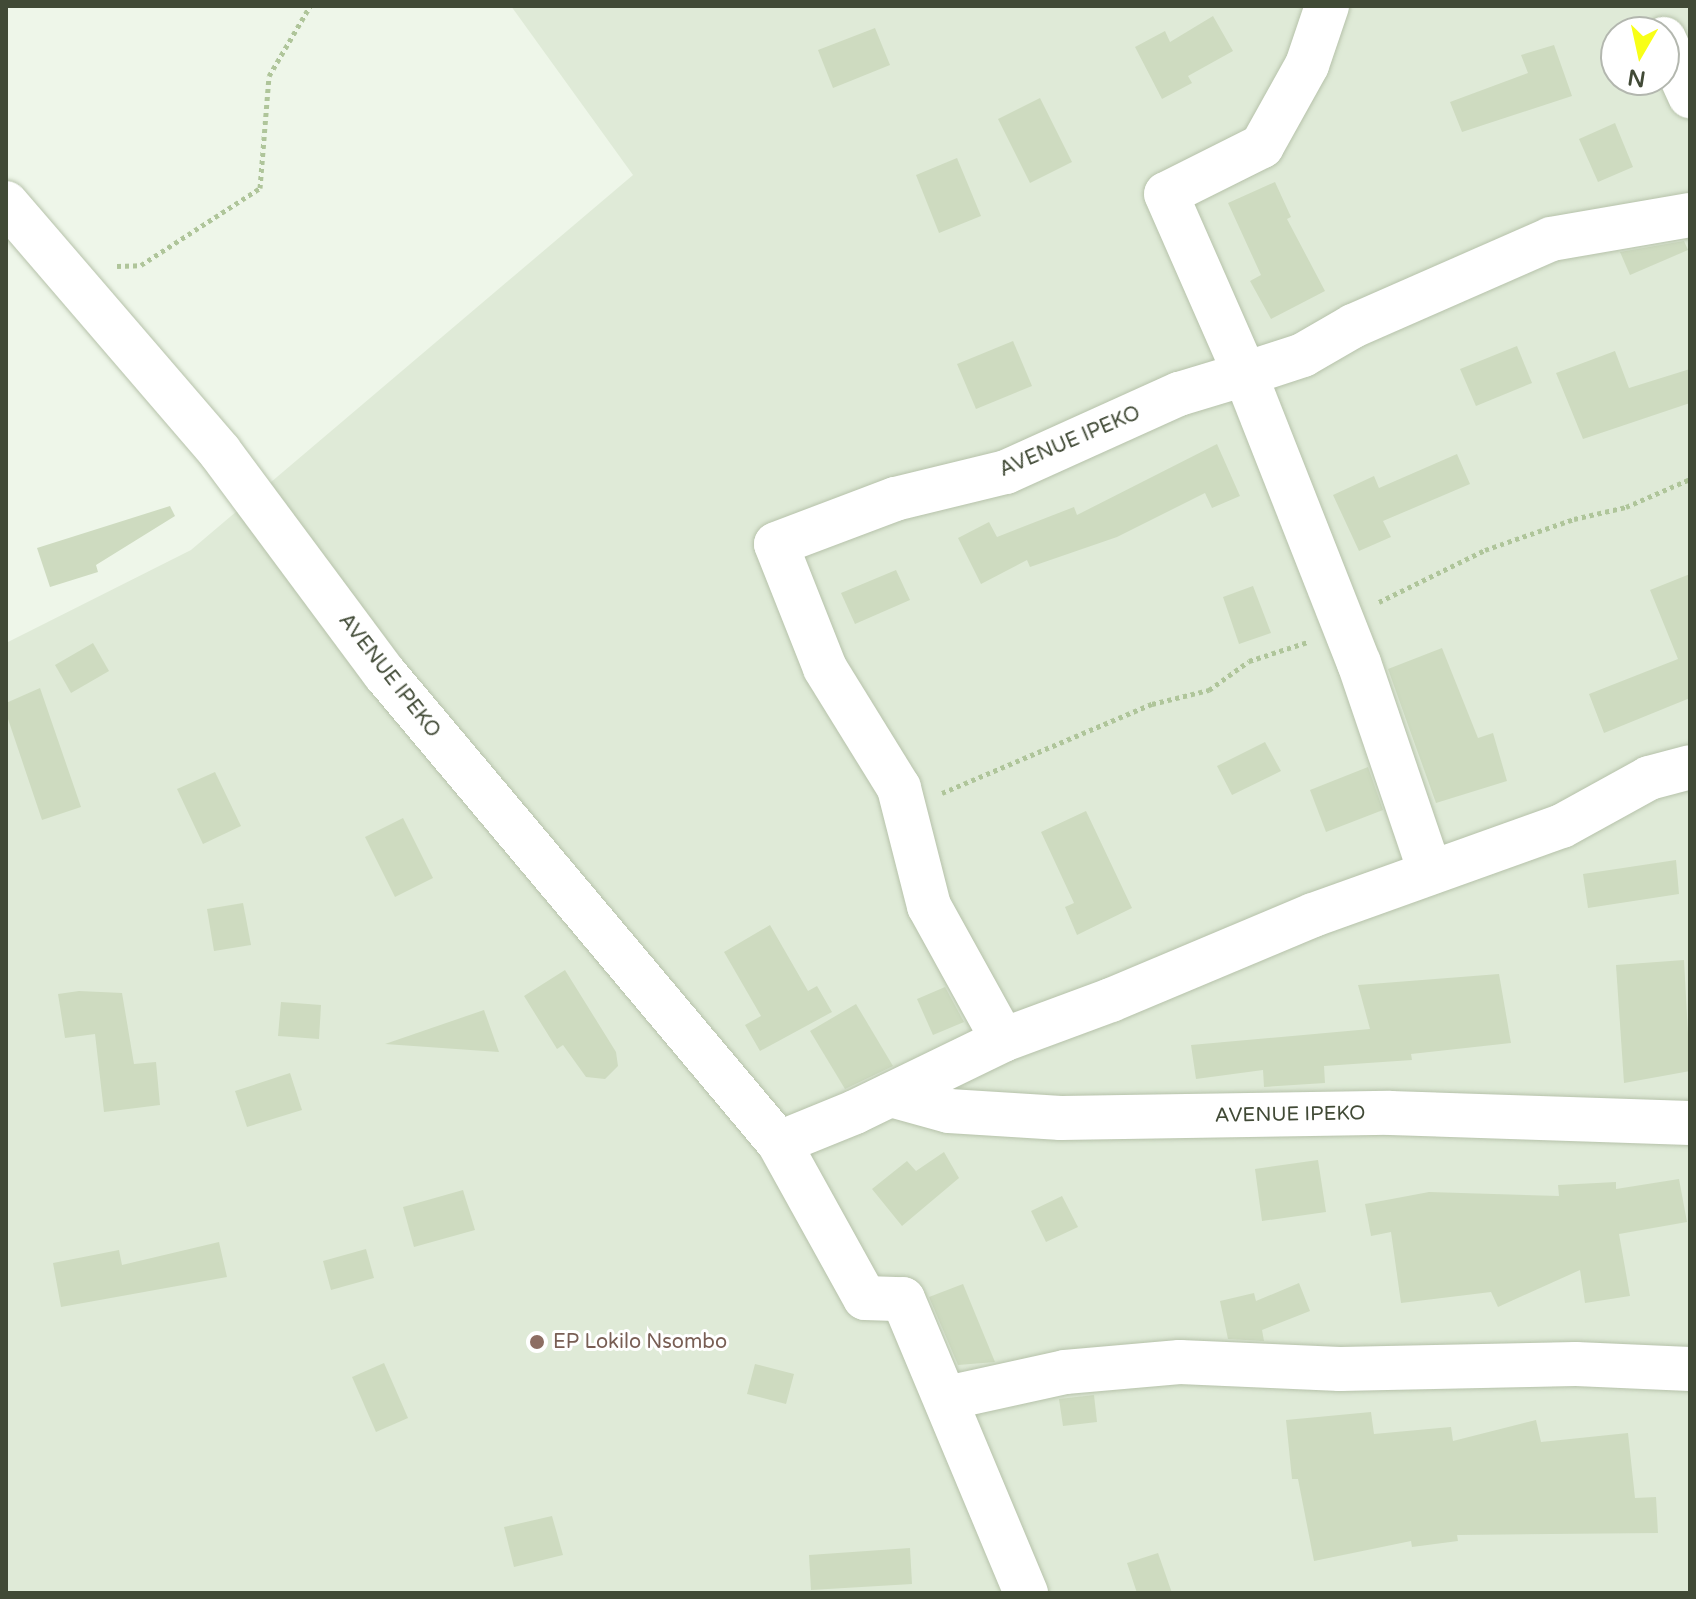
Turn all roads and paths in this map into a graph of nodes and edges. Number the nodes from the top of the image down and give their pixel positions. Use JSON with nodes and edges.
{"nodes":[{"id":1,"x":310,"y":6,"type":"edge"},
{"id":2,"x":1327,"y":6,"type":"edge"},
{"id":3,"x":1680,"y":74,"type":"edge"},
{"id":4,"x":1690,"y":96,"type":"edge"},
{"id":5,"x":6,"y":203,"type":"edge"},
{"id":6,"x":1690,"y":215,"type":"edge"},
{"id":7,"x":64,"y":268,"type":"junction"},
{"id":8,"x":1245,"y":374,"type":"junction"},
{"id":9,"x":1690,"y":479,"type":"edge"},
{"id":10,"x":1340,"y":619,"type":"junction"},
{"id":11,"x":1690,"y":767,"type":"edge"},
{"id":12,"x":905,"y":809,"type":"junction"},
{"id":13,"x":1430,"y":871,"type":"junction"},
{"id":14,"x":1003,"y":1040,"type":"junction"},
{"id":15,"x":891,"y":1095,"type":"junction"},
{"id":16,"x":1690,"y":1123,"type":"edge"},
{"id":17,"x":779,"y":1143,"type":"junction"},
{"id":18,"x":1690,"y":1369,"type":"edge"},
{"id":19,"x":947,"y":1398,"type":"junction"},
{"id":20,"x":1026,"y":1593,"type":"edge"}],
"edges":[{"from":1,"to":7,"type":"path"},
{"from":2,"to":8,"type":"street"},
{"from":3,"to":4,"type":"street"},
{"from":5,"to":7,"type":"street","name":"AVENUE IPEKO"},
{"from":6,"to":8,"type":"street","name":"AVENUE IPEKO"},
{"from":7,"to":17,"type":"street","name":"AVENUE IPEKO"},
{"from":8,"to":10,"type":"street"},
{"from":8,"to":12,"type":"street","name":"AVENUE IPEKO"},
{"from":9,"to":10,"type":"path"},
{"from":10,"to":12,"type":"path"},
{"from":10,"to":13,"type":"street"},
{"from":11,"to":13,"type":"street"},
{"from":12,"to":14,"type":"street","name":"AVENUE IPEKO"},
{"from":13,"to":14,"type":"street"},
{"from":14,"to":15,"type":"street"},
{"from":15,"to":16,"type":"street","name":"AVENUE IPEKO"},
{"from":15,"to":17,"type":"street"},
{"from":17,"to":19,"type":"street","name":"AVENUE IPEKO"},
{"from":18,"to":19,"type":"street"},
{"from":19,"to":20,"type":"street","name":"AVENUE IPEKO"}]}
